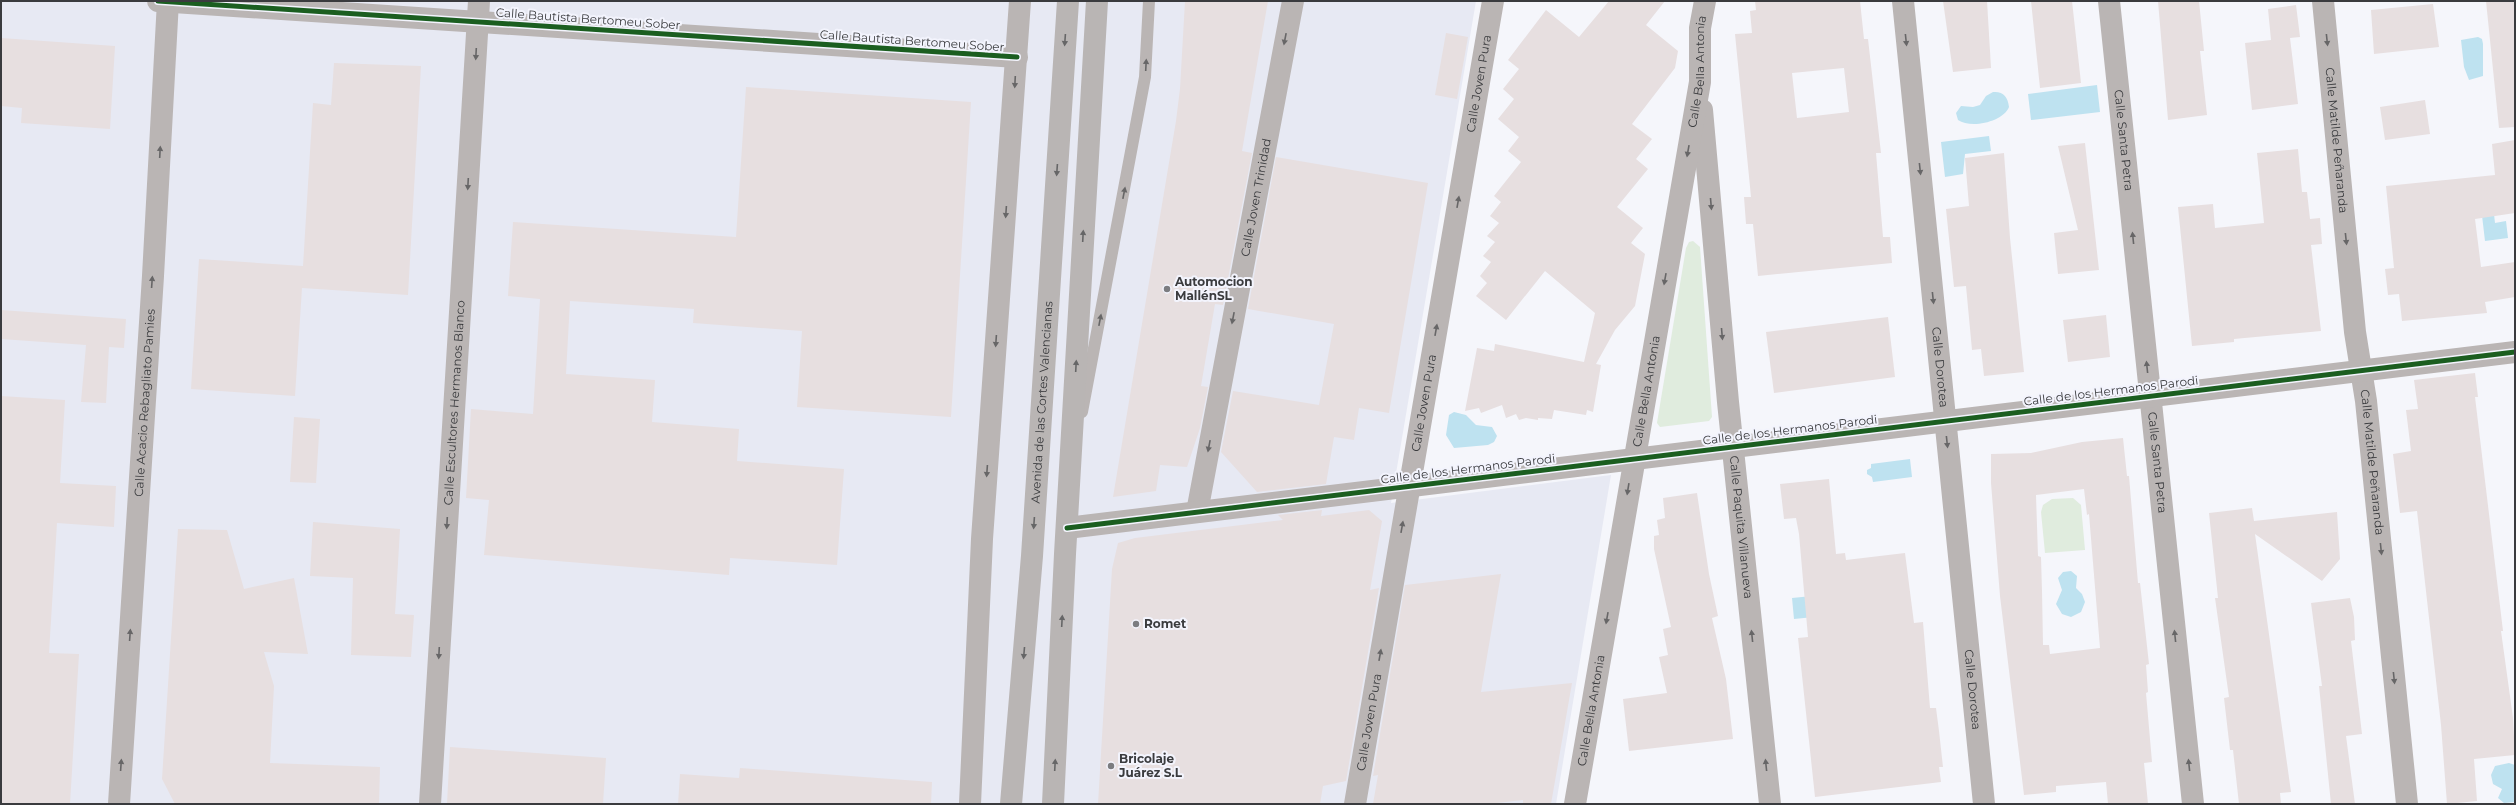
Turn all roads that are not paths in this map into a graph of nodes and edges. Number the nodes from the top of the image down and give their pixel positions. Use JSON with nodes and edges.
{"nodes":[{"id":1,"x":164,"y":1,"type":"edge"},
{"id":2,"x":1020,"y":1,"type":"edge"},
{"id":3,"x":1068,"y":1,"type":"edge"},
{"id":4,"x":1097,"y":1,"type":"edge"},
{"id":5,"x":1149,"y":1,"type":"edge"},
{"id":6,"x":1292,"y":1,"type":"edge"},
{"id":7,"x":1493,"y":1,"type":"edge"},
{"id":8,"x":1705,"y":1,"type":"edge"},
{"id":9,"x":1902,"y":1,"type":"edge"},
{"id":10,"x":2109,"y":1,"type":"edge"},
{"id":11,"x":2323,"y":1,"type":"edge"},
{"id":12,"x":478,"y":12,"type":"edge"},
{"id":13,"x":1017,"y":57,"type":"junction"},
{"id":14,"x":1700,"y":82,"type":"junction"},
{"id":15,"x":2515,"y":352,"type":"edge"},
{"id":16,"x":2361,"y":370,"type":"junction"},
{"id":17,"x":2150,"y":396,"type":"junction"},
{"id":18,"x":1945,"y":421,"type":"junction"},
{"id":19,"x":1733,"y":447,"type":"junction"},
{"id":20,"x":1633,"y":459,"type":"junction"},
{"id":21,"x":1069,"y":482,"type":"junction"},
{"id":22,"x":1410,"y":486,"type":"junction"},
{"id":23,"x":1197,"y":512,"type":"junction"},
{"id":24,"x":1067,"y":528,"type":"junction"},
{"id":25,"x":119,"y":804,"type":"edge"},
{"id":26,"x":430,"y":804,"type":"edge"},
{"id":27,"x":970,"y":804,"type":"edge"},
{"id":28,"x":1011,"y":804,"type":"edge"},
{"id":29,"x":1053,"y":804,"type":"edge"},
{"id":30,"x":1355,"y":804,"type":"edge"},
{"id":31,"x":1575,"y":804,"type":"edge"},
{"id":32,"x":1770,"y":804,"type":"edge"},
{"id":33,"x":1984,"y":804,"type":"edge"},
{"id":34,"x":2193,"y":804,"type":"edge"},
{"id":35,"x":2407,"y":804,"type":"edge"}],
"edges":[{"from":1,"to":12,"type":"street","name":"Calle Bautista Bertomeu Sober"},
{"from":25,"to":1,"type":"street","name":"Calle Acacio Rebagliato Pamies","one_way":true},
{"from":2,"to":13,"type":"street"},
{"from":3,"to":28,"type":"main road","name":"Avenida de las Cortes Valencianas","one_way":true},
{"from":21,"to":4,"type":"main road","one_way":true},
{"from":21,"to":5,"type":"lane","one_way":true},
{"from":6,"to":23,"type":"street","name":"Calle Joven Trinidad","one_way":true},
{"from":22,"to":7,"type":"street","name":"Calle Joven Pura","one_way":true},
{"from":8,"to":14,"type":"street","name":"Calle Bella Antonia"},
{"from":9,"to":18,"type":"street","name":"Calle Dorotea","one_way":true},
{"from":17,"to":10,"type":"street","name":"Calle Santa Petra","one_way":true},
{"from":11,"to":16,"type":"street","name":"Calle Matilde Peñaranda","one_way":true},
{"from":12,"to":13,"type":"street","name":"Calle Bautista Bertomeu Sober"},
{"from":12,"to":26,"type":"street","name":"Calle Escultores Hermanos Blanco","one_way":true},
{"from":13,"to":27,"type":"street","one_way":true},
{"from":14,"to":19,"type":"street","name":"Calle Paquita Villanueva","one_way":true},
{"from":14,"to":20,"type":"street","name":"Calle Bella Antonia","one_way":true},
{"from":15,"to":16,"type":"street","name":"Calle de los Hermanos Parodi"},
{"from":16,"to":17,"type":"street","name":"Calle de los Hermanos Parodi"},
{"from":16,"to":35,"type":"street","name":"Calle Matilde Peñaranda","one_way":true},
{"from":17,"to":18,"type":"street","name":"Calle de los Hermanos Parodi"},
{"from":34,"to":17,"type":"street","name":"Calle Santa Petra","one_way":true},
{"from":18,"to":19,"type":"street","name":"Calle de los Hermanos Parodi"},
{"from":18,"to":33,"type":"street","name":"Calle Dorotea","one_way":true},
{"from":19,"to":20,"type":"street","name":"Calle de los Hermanos Parodi"},
{"from":32,"to":19,"type":"street","name":"Calle Paquita Villanueva","one_way":true},
{"from":20,"to":22,"type":"street","name":"Calle de los Hermanos Parodi"},
{"from":20,"to":31,"type":"street","name":"Calle Bella Antonia","one_way":true},
{"from":21,"to":24,"type":"main road"},
{"from":22,"to":23,"type":"street","name":"Calle de los Hermanos Parodi"},
{"from":30,"to":22,"type":"street","name":"Calle Joven Pura","one_way":true},
{"from":23,"to":24,"type":"street","name":"Calle de los Hermanos Parodi"},
{"from":29,"to":24,"type":"main road","one_way":true}]}
